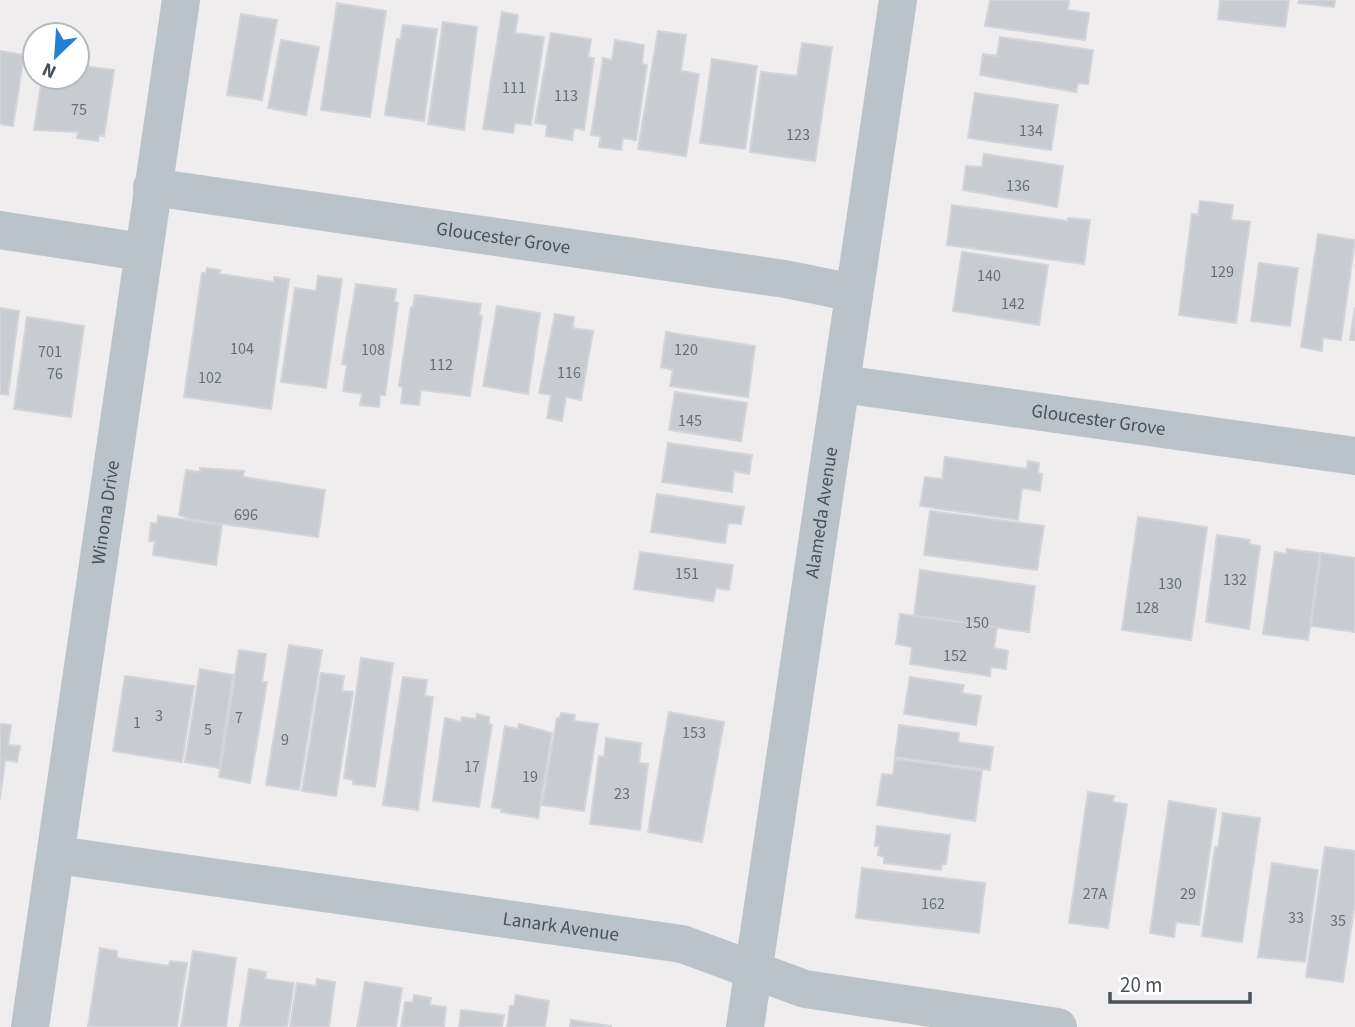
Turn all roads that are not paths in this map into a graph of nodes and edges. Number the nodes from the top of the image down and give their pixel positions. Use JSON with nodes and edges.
{"nodes":[{"id":1,"x":181,"y":0,"type":"edge"},
{"id":2,"x":898,"y":0,"type":"edge"},
{"id":3,"x":152,"y":187,"type":"junction"},
{"id":4,"x":0,"y":230,"type":"edge"},
{"id":5,"x":142,"y":252,"type":"junction"},
{"id":6,"x":854,"y":293,"type":"junction"},
{"id":7,"x":842,"y":384,"type":"junction"},
{"id":8,"x":1355,"y":456,"type":"edge"},
{"id":9,"x":57,"y":855,"type":"junction"},
{"id":10,"x":755,"y":968,"type":"junction"},
{"id":11,"x":30,"y":1027,"type":"edge"},
{"id":12,"x":745,"y":1027,"type":"edge"},
{"id":13,"x":1058,"y":1027,"type":"edge"}],
"edges":[{"from":1,"to":3,"type":"street","name":"Winona Drive"},
{"from":2,"to":6,"type":"street","name":"Alameda Avenue"},
{"from":3,"to":5,"type":"street","name":"Winona Drive"},
{"from":3,"to":6,"type":"street","name":"Gloucester Grove"},
{"from":4,"to":5,"type":"street"},
{"from":5,"to":9,"type":"street","name":"Winona Drive"},
{"from":6,"to":7,"type":"street","name":"Alameda Avenue"},
{"from":7,"to":8,"type":"street","name":"Gloucester Grove"},
{"from":7,"to":10,"type":"street","name":"Alameda Avenue"},
{"from":9,"to":10,"type":"street","name":"Lanark Avenue"},
{"from":9,"to":11,"type":"street","name":"Winona Drive"},
{"from":10,"to":12,"type":"street","name":"Alameda Avenue"},
{"from":10,"to":13,"type":"street","name":"Lanark Avenue"}]}
